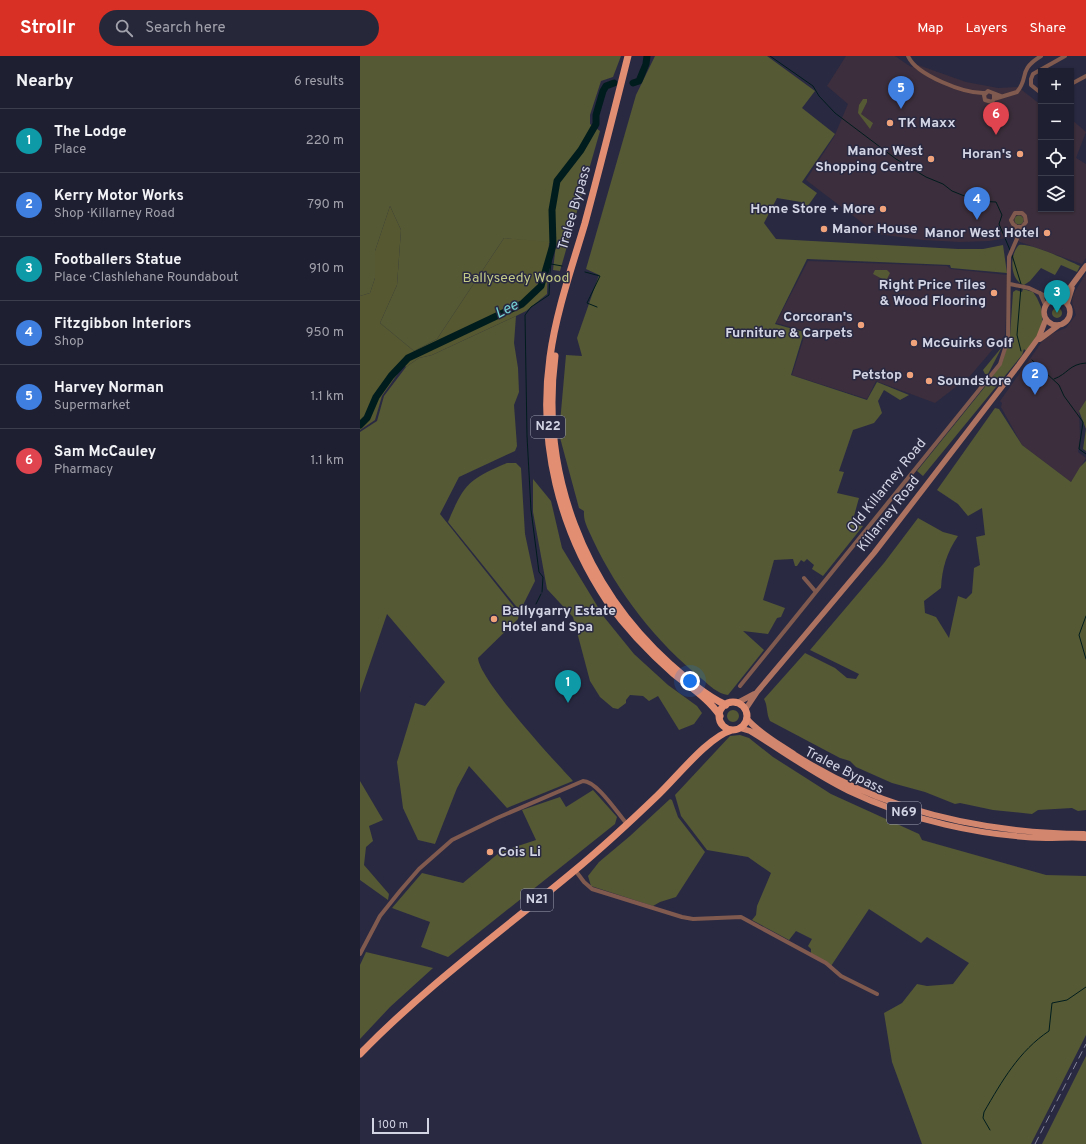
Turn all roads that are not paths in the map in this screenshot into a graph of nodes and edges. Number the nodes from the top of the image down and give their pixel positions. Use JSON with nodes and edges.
{"nodes":[{"id":1,"x":628,"y":56,"type":"edge"},
{"id":2,"x":633,"y":56,"type":"edge"},
{"id":3,"x":908,"y":56,"type":"edge"},
{"id":4,"x":1041,"y":56,"type":"edge"},
{"id":5,"x":1065,"y":56,"type":"edge"},
{"id":6,"x":1044,"y":68,"type":"edge"},
{"id":7,"x":1038,"y":71,"type":"edge"},
{"id":8,"x":1086,"y":76,"type":"edge"},
{"id":9,"x":625,"y":77,"type":"junction"},
{"id":10,"x":1074,"y":82,"type":"edge"},
{"id":11,"x":623,"y":89,"type":"junction"},
{"id":12,"x":1038,"y":91,"type":"edge"},
{"id":13,"x":985,"y":92,"type":"junction"},
{"id":14,"x":978,"y":93,"type":"junction"},
{"id":15,"x":994,"y":96,"type":"junction"},
{"id":16,"x":984,"y":98,"type":"junction"},
{"id":17,"x":1019,"y":227,"type":"dead end"},
{"id":18,"x":1086,"y":266,"type":"edge"},
{"id":19,"x":1074,"y":283,"type":"junction"},
{"id":20,"x":1010,"y":284,"type":"junction"},
{"id":21,"x":1040,"y":293,"type":"junction"},
{"id":22,"x":1055,"y":300,"type":"junction"},
{"id":23,"x":1068,"y":304,"type":"junction"},
{"id":24,"x":1046,"y":307,"type":"junction"},
{"id":25,"x":1046,"y":318,"type":"junction"},
{"id":26,"x":1059,"y":325,"type":"junction"},
{"id":27,"x":1033,"y":346,"type":"junction"},
{"id":28,"x":804,"y":578,"type":"dead end"},
{"id":29,"x":816,"y":592,"type":"junction"},
{"id":30,"x":740,"y":686,"type":"dead end"},
{"id":31,"x":757,"y":692,"type":"junction"},
{"id":32,"x":736,"y":703,"type":"junction"},
{"id":33,"x":726,"y":705,"type":"junction"},
{"id":34,"x":745,"y":710,"type":"junction"},
{"id":35,"x":721,"y":719,"type":"junction"},
{"id":36,"x":747,"y":719,"type":"junction"},
{"id":37,"x":740,"y":728,"type":"junction"},
{"id":38,"x":732,"y":730,"type":"junction"},
{"id":39,"x":711,"y":743,"type":"junction"},
{"id":40,"x":627,"y":824,"type":"junction"},
{"id":41,"x":1086,"y":834,"type":"edge"},
{"id":42,"x":1086,"y":838,"type":"edge"},
{"id":43,"x":575,"y":870,"type":"junction"},
{"id":44,"x":360,"y":954,"type":"edge"},
{"id":45,"x":877,"y":994,"type":"dead end"},
{"id":46,"x":360,"y":1054,"type":"edge"}],
"edges":[{"from":1,"to":9,"type":"highway","name":"Tralee Bypass","number":"N22"},
{"from":2,"to":9,"type":"highway","name":"Tralee Bypass","number":"N22"},
{"from":3,"to":14,"type":"street"},
{"from":4,"to":15,"type":"street"},
{"from":5,"to":6,"type":"street"},
{"from":7,"to":12,"type":"street"},
{"from":8,"to":10,"type":"street"},
{"from":9,"to":11,"type":"highway","name":"Tralee Bypass","number":"N22"},
{"from":11,"to":33,"type":"highway","name":"Tralee Bypass","number":"N22"},
{"from":11,"to":35,"type":"highway","name":"Tralee Bypass","number":"N22"},
{"from":13,"to":14,"type":"street"},
{"from":13,"to":15,"type":"street"},
{"from":13,"to":16,"type":"street"},
{"from":14,"to":16,"type":"street"},
{"from":15,"to":16,"type":"street"},
{"from":17,"to":20,"type":"street","name":"Old Killarney Road"},
{"from":18,"to":19,"type":"main road"},
{"from":19,"to":22,"type":"main road"},
{"from":19,"to":23,"type":"main road"},
{"from":20,"to":21,"type":"street"},
{"from":20,"to":29,"type":"street","name":"Old Killarney Road"},
{"from":21,"to":22,"type":"street"},
{"from":21,"to":24,"type":"street"},
{"from":22,"to":23,"type":"main road"},
{"from":22,"to":24,"type":"main road"},
{"from":23,"to":26,"type":"main road"},
{"from":24,"to":25,"type":"main road"},
{"from":25,"to":26,"type":"main road"},
{"from":25,"to":27,"type":"main road","name":"Killarney Road"},
{"from":26,"to":27,"type":"main road","name":"Killarney Road"},
{"from":27,"to":31,"type":"main road","name":"Killarney Road"},
{"from":28,"to":29,"type":"street"},
{"from":29,"to":30,"type":"street","name":"Old Killarney Road"},
{"from":31,"to":32,"type":"main road","name":"Killarney Road"},
{"from":31,"to":34,"type":"main road","name":"Killarney Road"},
{"from":32,"to":33,"type":"highway"},
{"from":32,"to":34,"type":"highway"},
{"from":33,"to":35,"type":"highway"},
{"from":34,"to":36,"type":"highway"},
{"from":35,"to":38,"type":"highway","number":"N22"},
{"from":35,"to":39,"type":"highway","number":"N21"},
{"from":36,"to":37,"type":"highway"},
{"from":36,"to":41,"type":"main road","name":"Tralee Bypass","number":"N69"},
{"from":37,"to":38,"type":"highway"},
{"from":37,"to":42,"type":"main road","name":"Tralee Bypass","number":"N69"},
{"from":38,"to":39,"type":"highway","number":"N21"},
{"from":39,"to":40,"type":"highway","number":"N21"},
{"from":40,"to":43,"type":"highway","number":"N21"},
{"from":40,"to":44,"type":"street"},
{"from":43,"to":45,"type":"street"},
{"from":43,"to":46,"type":"highway","number":"N21"}]}
